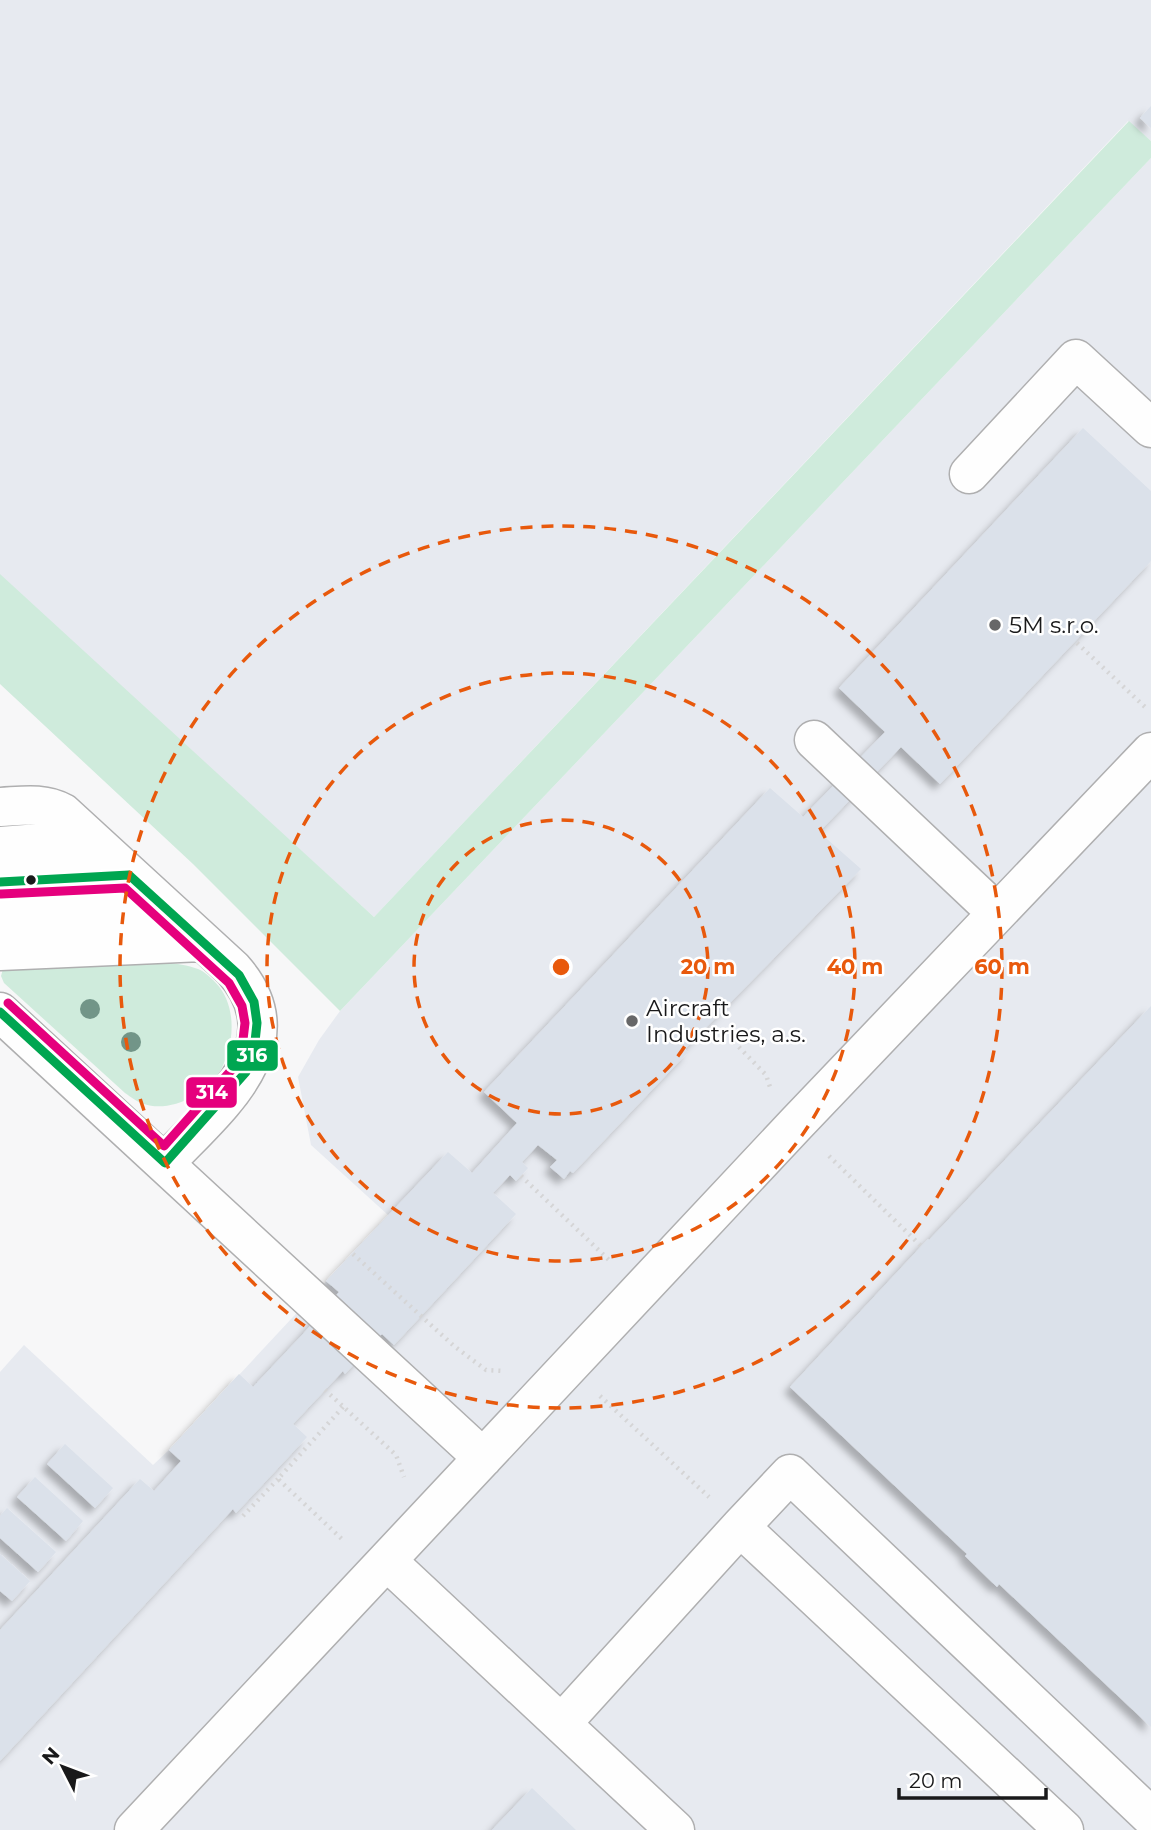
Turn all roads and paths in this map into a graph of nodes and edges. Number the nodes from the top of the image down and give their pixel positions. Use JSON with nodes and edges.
{"nodes":[{"id":1,"x":1151,"y":428,"type":"edge"},
{"id":2,"x":969,"y":474,"type":"dead end"},
{"id":3,"x":1077,"y":643,"type":"dead end"},
{"id":4,"x":1150,"y":712,"type":"edge"},
{"id":5,"x":814,"y":740,"type":"dead end"},
{"id":6,"x":1151,"y":752,"type":"edge"},
{"id":7,"x":0,"y":807,"type":"edge"},
{"id":8,"x":90,"y":839,"type":"junction"},
{"id":9,"x":0,"y":845,"type":"edge"},
{"id":10,"x":129,"y":874,"type":"junction"},
{"id":11,"x":0,"y":882,"type":"edge"},
{"id":12,"x":164,"y":908,"type":"junction"},
{"id":13,"x":997,"y":913,"type":"junction"},
{"id":14,"x":0,"y":918,"type":"edge"},
{"id":15,"x":202,"y":942,"type":"junction"},
{"id":16,"x":0,"y":951,"type":"edge"},
{"id":17,"x":0,"y":1012,"type":"edge"},
{"id":18,"x":165,"y":1163,"type":"junction"},
{"id":19,"x":521,"y":1176,"type":"dead end"},
{"id":20,"x":618,"y":1269,"type":"dead end"},
{"id":21,"x":558,"y":1379,"type":"junction"},
{"id":22,"x":325,"y":1390,"type":"dead end"},
{"id":23,"x":343,"y":1407,"type":"junction"},
{"id":24,"x":483,"y":1458,"type":"junction"},
{"id":25,"x":278,"y":1479,"type":"junction"},
{"id":26,"x":406,"y":1483,"type":"dead end"},
{"id":27,"x":243,"y":1516,"type":"dead end"},
{"id":28,"x":748,"y":1533,"type":"junction"},
{"id":29,"x":347,"y":1544,"type":"dead end"},
{"id":30,"x":388,"y":1562,"type":"junction"},
{"id":31,"x":562,"y":1723,"type":"junction"},
{"id":32,"x":1151,"y":1816,"type":"edge"},
{"id":33,"x":134,"y":1830,"type":"edge"},
{"id":34,"x":675,"y":1830,"type":"edge"},
{"id":35,"x":1064,"y":1830,"type":"edge"}],
"edges":[{"from":1,"to":2,"type":"street"},
{"from":3,"to":4,"type":"path"},
{"from":5,"to":13,"type":"street"},
{"from":6,"to":13,"type":"street"},
{"from":7,"to":8,"type":"street"},
{"from":8,"to":9,"type":"street"},
{"from":8,"to":10,"type":"street"},
{"from":10,"to":11,"type":"street"},
{"from":10,"to":12,"type":"street"},
{"from":12,"to":14,"type":"street"},
{"from":12,"to":15,"type":"street"},
{"from":13,"to":21,"type":"street"},
{"from":15,"to":16,"type":"street"},
{"from":15,"to":18,"type":"street"},
{"from":17,"to":18,"type":"street"},
{"from":18,"to":24,"type":"street"},
{"from":19,"to":20,"type":"path"},
{"from":21,"to":24,"type":"street"},
{"from":21,"to":28,"type":"path"},
{"from":22,"to":23,"type":"path"},
{"from":23,"to":25,"type":"path"},
{"from":23,"to":26,"type":"path"},
{"from":24,"to":30,"type":"street"},
{"from":25,"to":27,"type":"path"},
{"from":25,"to":29,"type":"path"},
{"from":28,"to":31,"type":"street"},
{"from":28,"to":32,"type":"street"},
{"from":28,"to":35,"type":"street"},
{"from":30,"to":31,"type":"street"},
{"from":30,"to":33,"type":"street"},
{"from":31,"to":34,"type":"street"}]}
